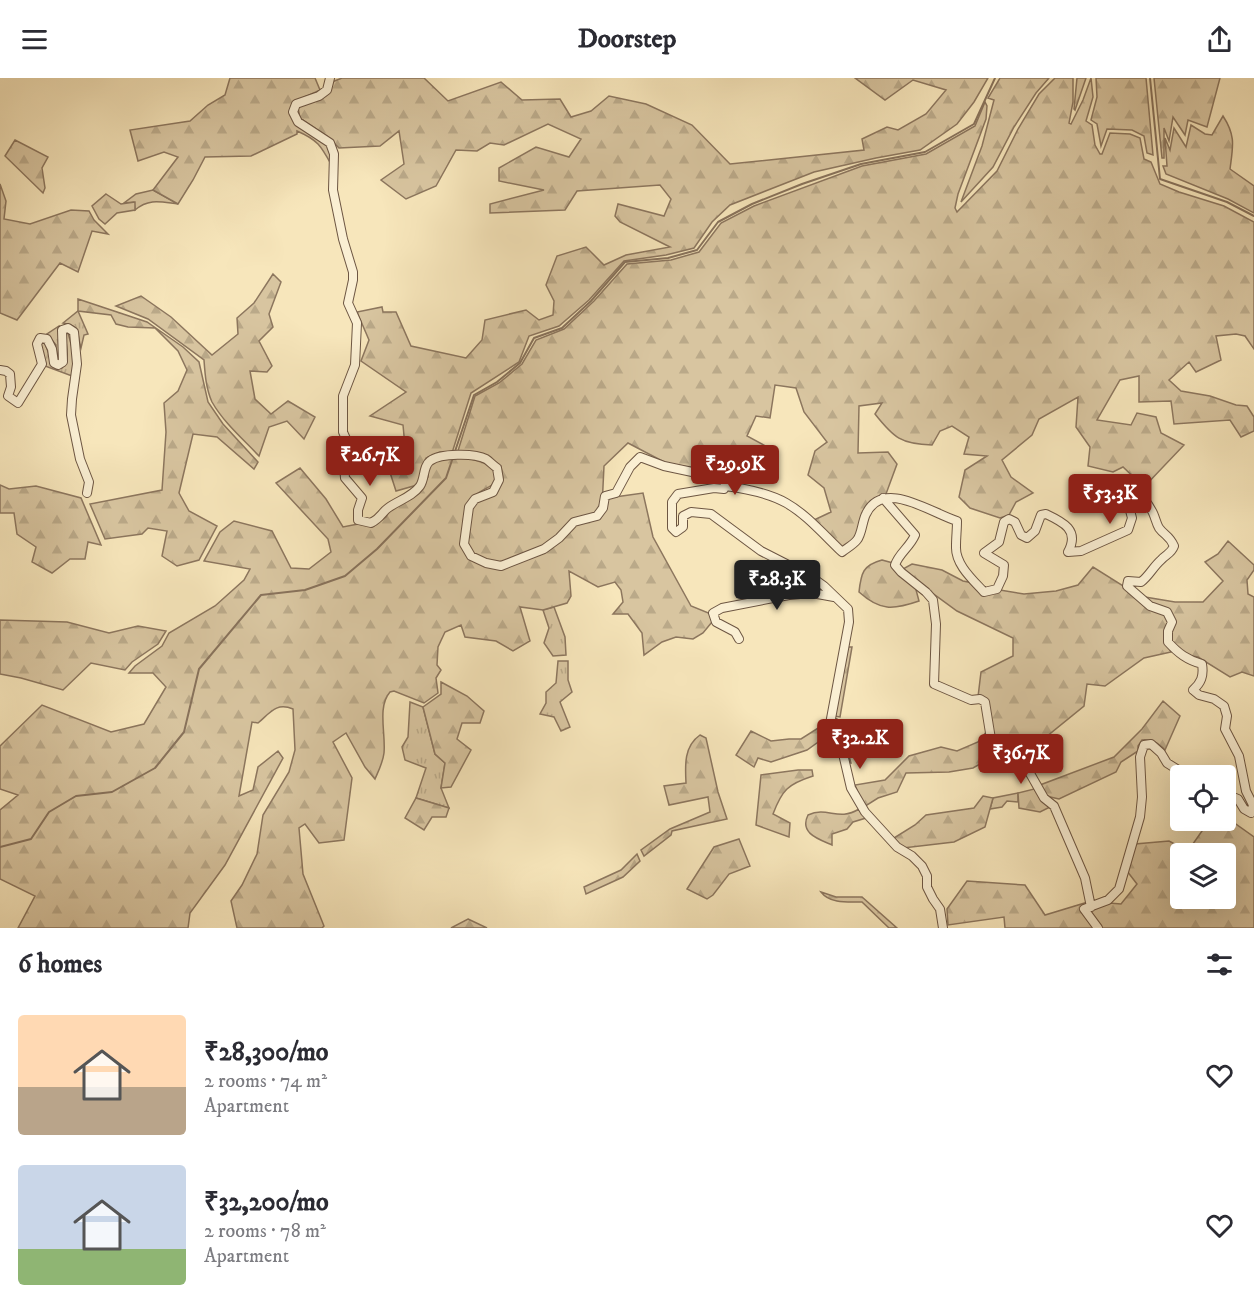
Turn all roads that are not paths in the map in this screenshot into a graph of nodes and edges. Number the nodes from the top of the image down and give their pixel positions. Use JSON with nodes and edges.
{"nodes":[{"id":1,"x":330,"y":78,"type":"edge"},
{"id":2,"x":0,"y":370,"type":"edge"},
{"id":3,"x":725,"y":486,"type":"junction"},
{"id":4,"x":87,"y":493,"type":"dead end"},
{"id":5,"x":883,"y":498,"type":"junction"},
{"id":6,"x":839,"y":598,"type":"junction"},
{"id":7,"x":739,"y":639,"type":"dead end"},
{"id":8,"x":1170,"y":766,"type":"edge"},
{"id":9,"x":1236,"y":798,"type":"edge"},
{"id":10,"x":1091,"y":907,"type":"junction"},
{"id":11,"x":944,"y":928,"type":"edge"},
{"id":12,"x":1098,"y":928,"type":"edge"}],
"edges":[{"from":1,"to":3,"type":"street"},
{"from":2,"to":4,"type":"street"},
{"from":3,"to":5,"type":"street"},
{"from":3,"to":6,"type":"street"},
{"from":5,"to":9,"type":"street"},
{"from":5,"to":10,"type":"street"},
{"from":6,"to":7,"type":"street"},
{"from":6,"to":11,"type":"street"},
{"from":8,"to":10,"type":"street"},
{"from":10,"to":12,"type":"street"}]}
